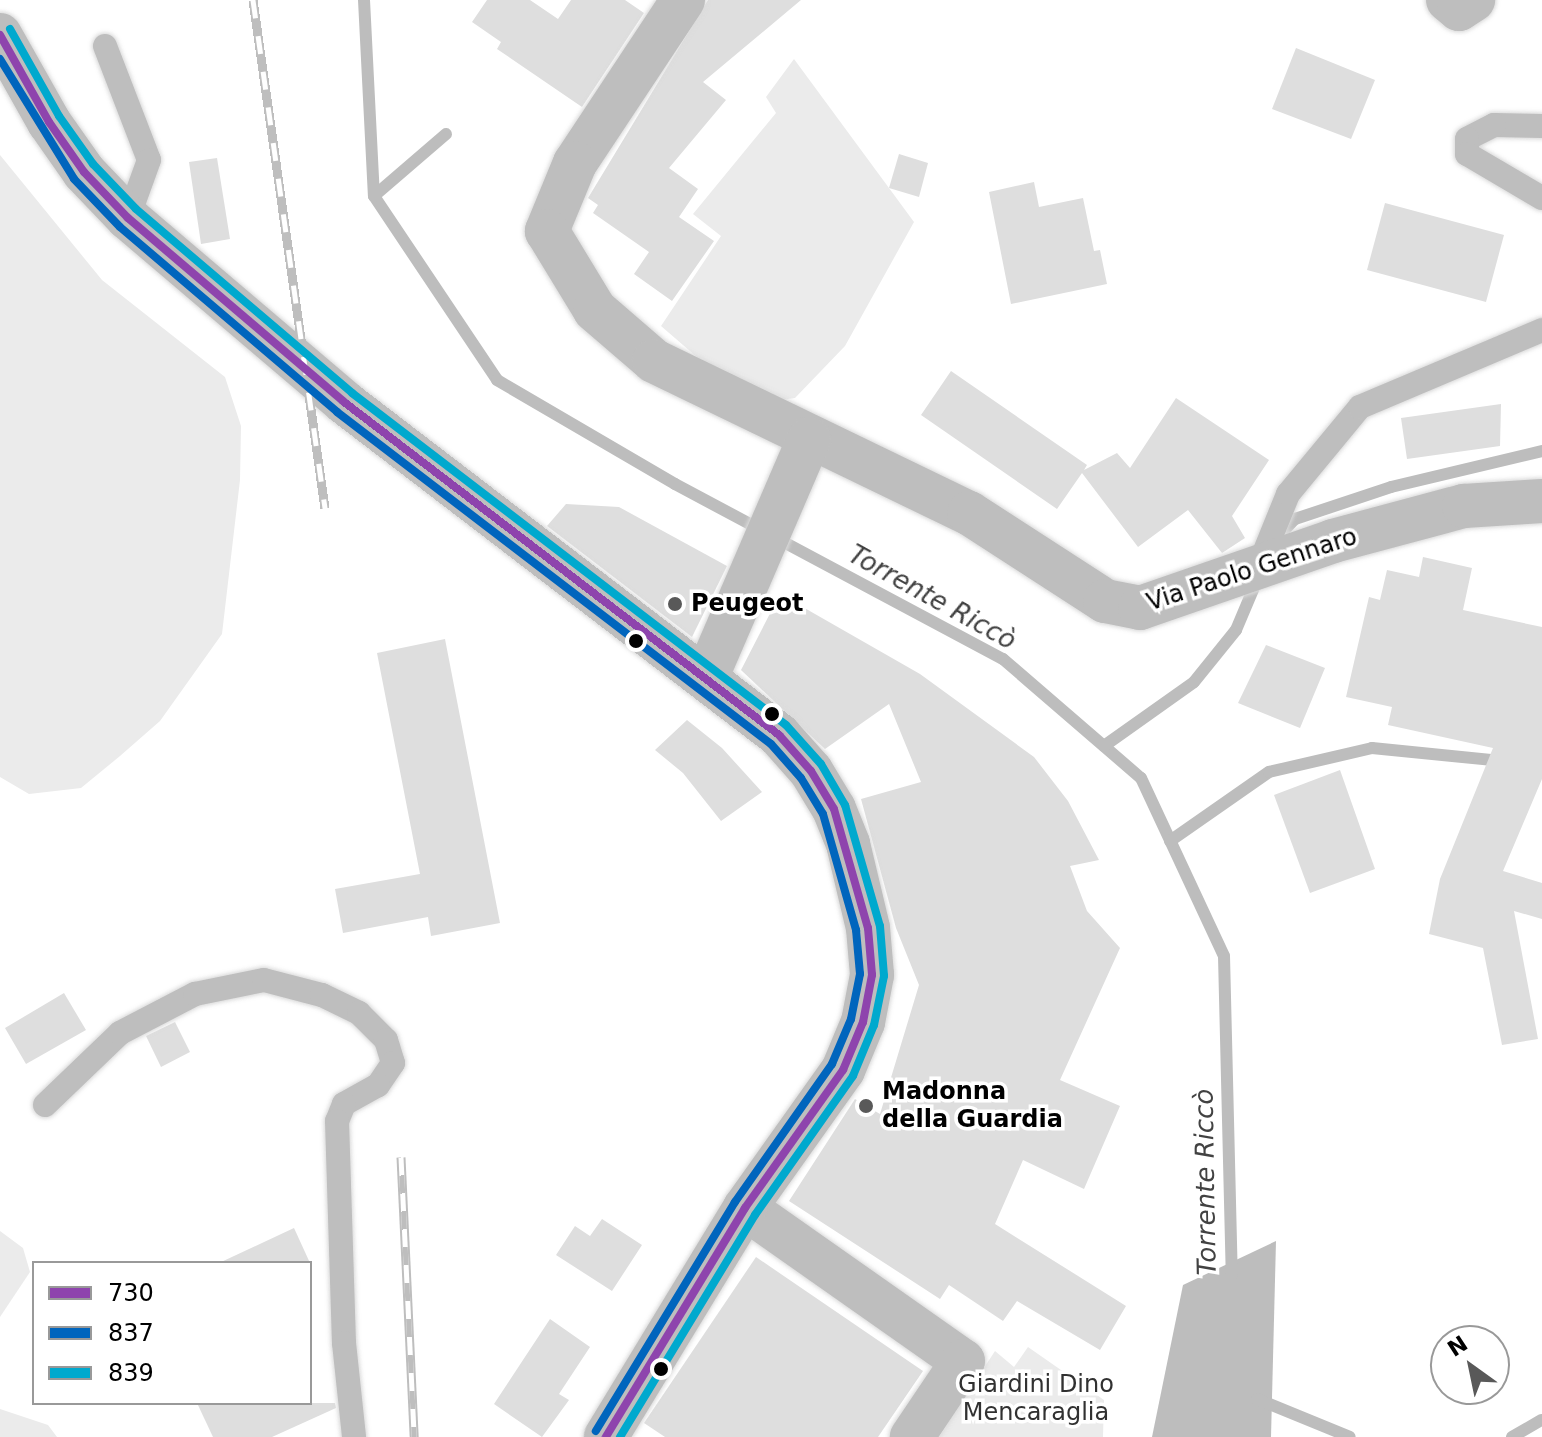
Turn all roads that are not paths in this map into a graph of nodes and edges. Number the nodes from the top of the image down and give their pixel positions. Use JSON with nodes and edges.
{"nodes":[{"id":1,"x":683,"y":0,"type":"edge"},
{"id":2,"x":1448,"y":0,"type":"edge"},
{"id":3,"x":1473,"y":0,"type":"edge"},
{"id":4,"x":0,"y":35,"type":"edge"},
{"id":5,"x":105,"y":46,"type":"dead end"},
{"id":6,"x":1542,"y":126,"type":"edge"},
{"id":7,"x":1542,"y":198,"type":"edge"},
{"id":8,"x":128,"y":218,"type":"junction"},
{"id":9,"x":1542,"y":330,"type":"edge"},
{"id":10,"x":805,"y":449,"type":"junction"},
{"id":11,"x":1542,"y":501,"type":"edge"},
{"id":12,"x":1258,"y":568,"type":"junction"},
{"id":13,"x":707,"y":676,"type":"junction"},
{"id":14,"x":45,"y":1105,"type":"dead end"},
{"id":15,"x":745,"y":1208,"type":"junction"},
{"id":16,"x":354,"y":1437,"type":"edge"},
{"id":17,"x":606,"y":1437,"type":"edge"},
{"id":18,"x":912,"y":1437,"type":"edge"}],
"edges":[{"from":1,"to":10,"type":"street","name":"Via Paolo Gennaro"},
{"from":2,"to":3,"type":"street"},
{"from":4,"to":8,"type":"street"},
{"from":5,"to":8,"type":"lane"},
{"from":6,"to":7,"type":"lane"},
{"from":8,"to":13,"type":"street"},
{"from":9,"to":12,"type":"lane"},
{"from":10,"to":12,"type":"street","name":"Via Paolo Gennaro"},
{"from":10,"to":13,"type":"street"},
{"from":11,"to":12,"type":"street","name":"Via Paolo Gennaro"},
{"from":13,"to":15,"type":"street"},
{"from":14,"to":16,"type":"lane"},
{"from":15,"to":17,"type":"street"},
{"from":15,"to":18,"type":"street"}]}
